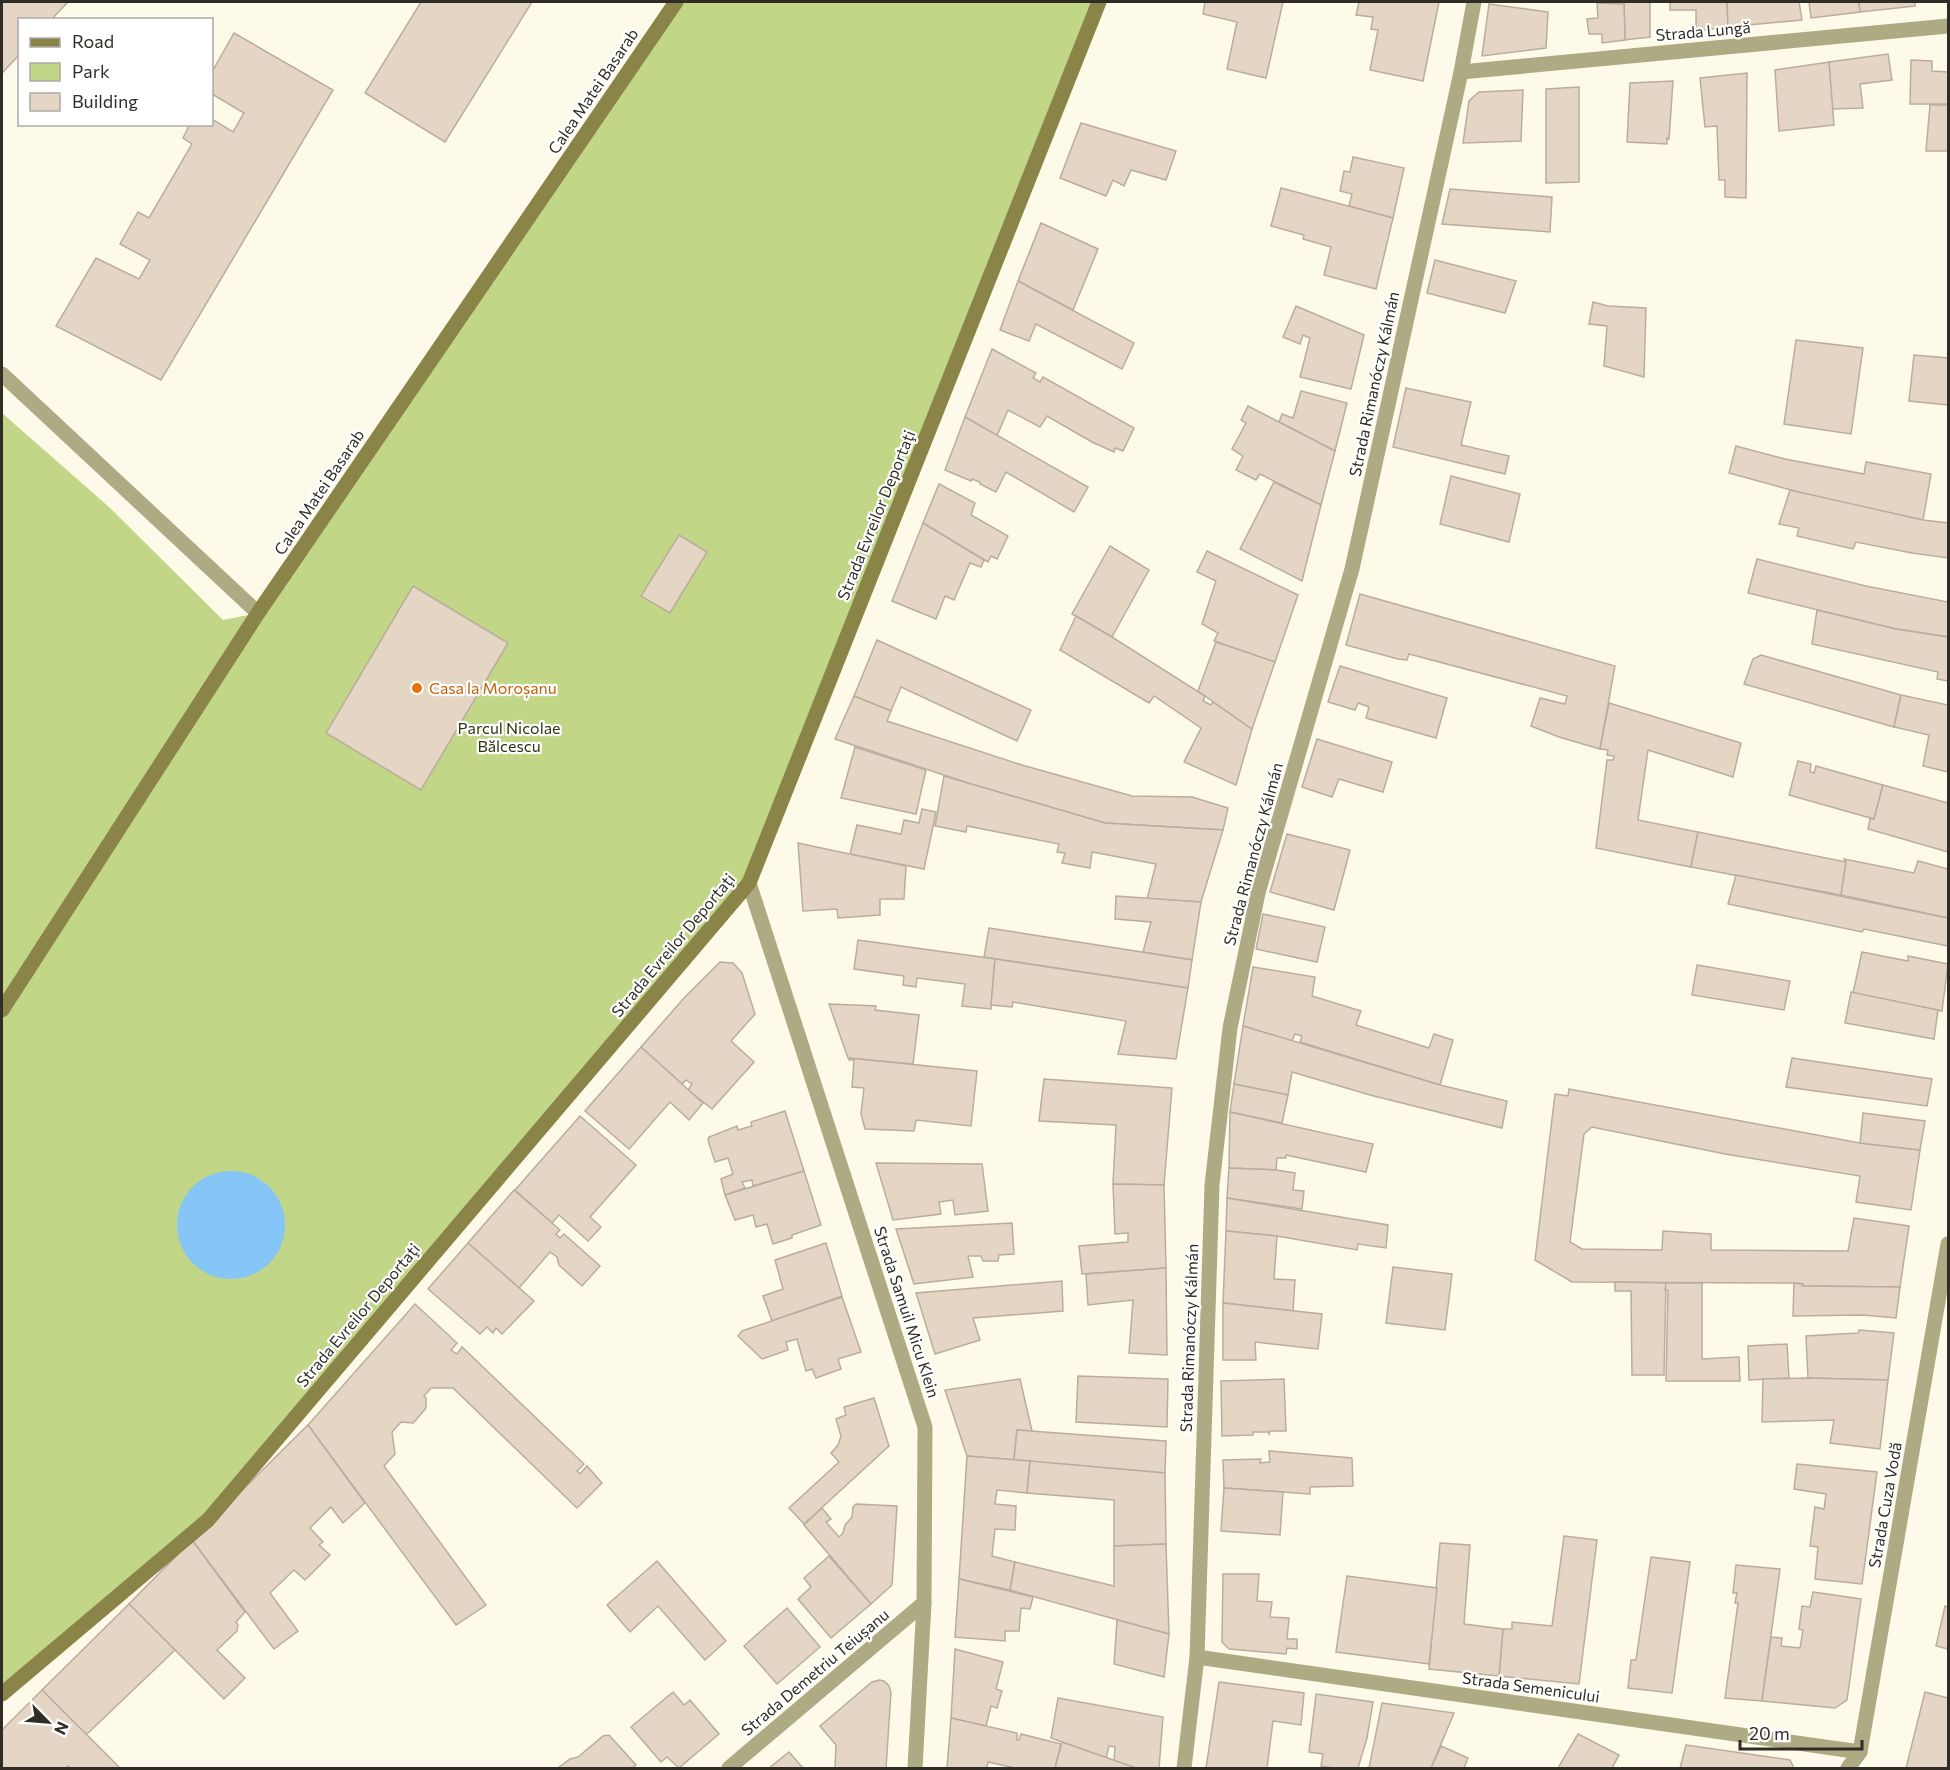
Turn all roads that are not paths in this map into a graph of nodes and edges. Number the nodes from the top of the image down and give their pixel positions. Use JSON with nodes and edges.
{"nodes":[{"id":1,"x":676,"y":2,"type":"edge"},
{"id":2,"x":1100,"y":2,"type":"edge"},
{"id":3,"x":1474,"y":2,"type":"edge"},
{"id":4,"x":1948,"y":26,"type":"edge"},
{"id":5,"x":1461,"y":72,"type":"junction"},
{"id":6,"x":2,"y":374,"type":"edge"},
{"id":7,"x":258,"y":613,"type":"junction"},
{"id":8,"x":749,"y":883,"type":"junction"},
{"id":9,"x":2,"y":1010,"type":"edge"},
{"id":10,"x":1948,"y":1244,"type":"edge"},
{"id":11,"x":924,"y":1604,"type":"junction"},
{"id":12,"x":1197,"y":1657,"type":"junction"},
{"id":13,"x":2,"y":1695,"type":"edge"},
{"id":14,"x":1860,"y":1752,"type":"junction"},
{"id":15,"x":729,"y":1768,"type":"edge"},
{"id":16,"x":915,"y":1768,"type":"edge"},
{"id":17,"x":1184,"y":1768,"type":"edge"},
{"id":18,"x":1848,"y":1768,"type":"edge"}],
"edges":[{"from":1,"to":7,"type":"main road","name":"Calea Matei Basarab"},
{"from":2,"to":8,"type":"main road","name":"Strada Evreilor Deportaţi"},
{"from":3,"to":5,"type":"street","name":"Strada Rimanóczy Kálmán"},
{"from":4,"to":5,"type":"street","name":"Strada Lungă"},
{"from":5,"to":12,"type":"street","name":"Strada Rimanóczy Kálmán"},
{"from":6,"to":7,"type":"street"},
{"from":7,"to":9,"type":"main road","name":"Calea Matei Basarab"},
{"from":8,"to":11,"type":"street","name":"Strada Samuil Micu Klein"},
{"from":8,"to":13,"type":"main road","name":"Strada Evreilor Deportaţi"},
{"from":10,"to":14,"type":"street","name":"Strada Cuza Vodă"},
{"from":11,"to":15,"type":"street","name":"Strada Demetriu Teiușanu"},
{"from":11,"to":16,"type":"street","name":"Strada Samuil Micu Klein"},
{"from":12,"to":14,"type":"street","name":"Strada Semenicului"},
{"from":12,"to":17,"type":"street","name":"Strada Rimanóczy Kálmán"},
{"from":14,"to":18,"type":"street","name":"Strada Cuza Vodă"}]}
